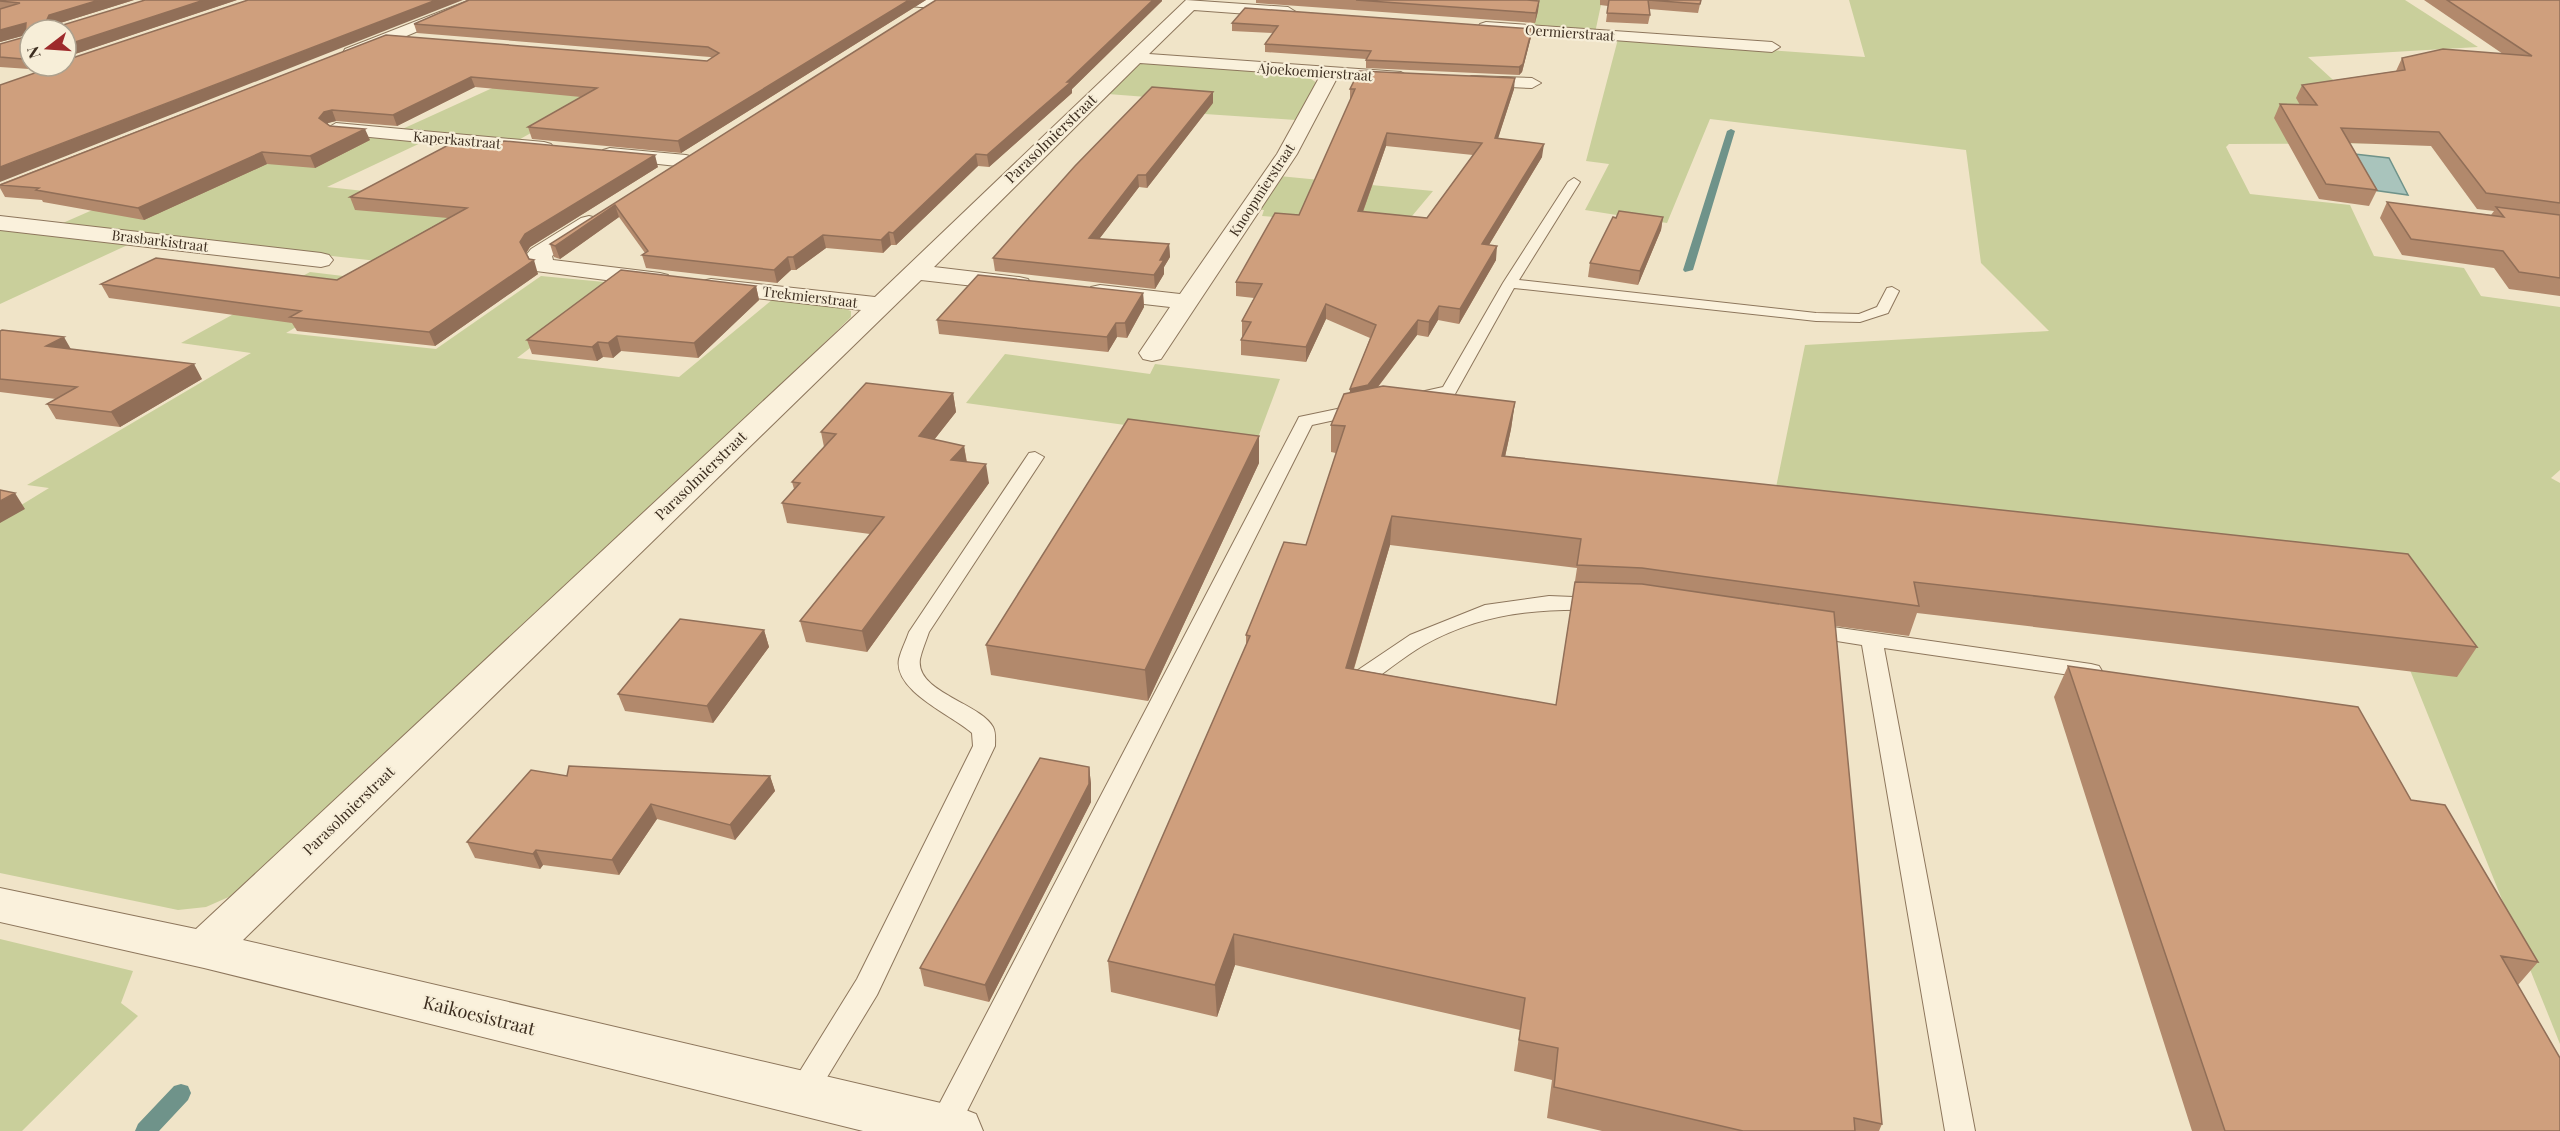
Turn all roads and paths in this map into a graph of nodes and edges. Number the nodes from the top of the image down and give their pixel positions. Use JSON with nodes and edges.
{"nodes":[{"id":1,"x":483,"y":0,"type":"edge"},
{"id":2,"x":904,"y":0,"type":"edge"},
{"id":3,"x":938,"y":1,"type":"edge"},
{"id":4,"x":1192,"y":3,"type":"edge"},
{"id":5,"x":1306,"y":14,"type":"edge"},
{"id":6,"x":909,"y":19,"type":"edge"},
{"id":7,"x":1469,"y":25,"type":"edge"},
{"id":8,"x":386,"y":39,"type":"junction"},
{"id":9,"x":420,"y":41,"type":"edge"},
{"id":10,"x":1772,"y":47,"type":"dead end"},
{"id":11,"x":1135,"y":58,"type":"junction"},
{"id":12,"x":330,"y":61,"type":"edge"},
{"id":13,"x":1330,"y":74,"type":"junction"},
{"id":14,"x":1413,"y":78,"type":"edge"},
{"id":15,"x":1449,"y":80,"type":"edge"},
{"id":16,"x":1532,"y":83,"type":"dead end"},
{"id":17,"x":336,"y":129,"type":"edge"},
{"id":18,"x":706,"y":149,"type":"edge"},
{"id":19,"x":558,"y":150,"type":"edge"},
{"id":20,"x":593,"y":153,"type":"edge"},
{"id":21,"x":686,"y":162,"type":"junction"},
{"id":22,"x":657,"y":180,"type":"edge"},
{"id":23,"x":1574,"y":182,"type":"dead end"},
{"id":24,"x":608,"y":211,"type":"edge"},
{"id":25,"x":0,"y":222,"type":"edge"},
{"id":26,"x":321,"y":260,"type":"dead end"},
{"id":27,"x":913,"y":272,"type":"junction"},
{"id":28,"x":1510,"y":284,"type":"junction"},
{"id":29,"x":1044,"y":286,"type":"edge"},
{"id":30,"x":1080,"y":290,"type":"edge"},
{"id":31,"x":1892,"y":291,"type":"dead end"},
{"id":32,"x":1187,"y":302,"type":"junction"},
{"id":33,"x":881,"y":305,"type":"junction"},
{"id":34,"x":1152,"y":353,"type":"dead end"},
{"id":35,"x":1035,"y":457,"type":"dead end"},
{"id":36,"x":1614,"y":604,"type":"edge"},
{"id":37,"x":1790,"y":627,"type":"edge"},
{"id":38,"x":1872,"y":640,"type":"junction"},
{"id":39,"x":2111,"y":674,"type":"edge"},
{"id":40,"x":1363,"y":677,"type":"edge"},
{"id":41,"x":0,"y":905,"type":"edge"},
{"id":42,"x":204,"y":949,"type":"junction"},
{"id":43,"x":802,"y":1094,"type":"junction"},
{"id":44,"x":929,"y":1127,"type":"edge"},
{"id":45,"x":1960,"y":1131,"type":"edge"}],
"edges":[{"from":1,"to":8,"type":"street"},
{"from":2,"to":3,"type":"street"},
{"from":3,"to":6,"type":"street"},
{"from":4,"to":5,"type":"street"},
{"from":4,"to":11,"type":"street","name":"Parasolmierstraat"},
{"from":7,"to":10,"type":"street","name":"Oermierstraat"},
{"from":8,"to":9,"type":"street"},
{"from":8,"to":12,"type":"street"},
{"from":11,"to":13,"type":"street","name":"Ajoekoemierstraat"},
{"from":11,"to":27,"type":"street","name":"Parasolmierstraat"},
{"from":13,"to":14,"type":"street","name":"Ajoekoemierstraat"},
{"from":13,"to":32,"type":"street","name":"Knoopmierstraat"},
{"from":15,"to":16,"type":"street"},
{"from":17,"to":19,"type":"street","name":"Kaperkastraat"},
{"from":18,"to":21,"type":"street"},
{"from":20,"to":21,"type":"street"},
{"from":21,"to":22,"type":"street"},
{"from":23,"to":28,"type":"lane"},
{"from":24,"to":33,"type":"street","name":"Trekmierstraat"},
{"from":25,"to":26,"type":"street","name":"Brasbarkistraat"},
{"from":27,"to":29,"type":"street"},
{"from":27,"to":33,"type":"street","name":"Parasolmierstraat"},
{"from":28,"to":31,"type":"lane"},
{"from":28,"to":44,"type":"lane"},
{"from":30,"to":32,"type":"street"},
{"from":32,"to":34,"type":"street","name":"Knoopmierstraat"},
{"from":33,"to":42,"type":"street","name":"Parasolmierstraat"},
{"from":35,"to":43,"type":"lane"},
{"from":36,"to":40,"type":"lane"},
{"from":37,"to":38,"type":"lane"},
{"from":38,"to":39,"type":"lane"},
{"from":38,"to":45,"type":"lane"},
{"from":41,"to":42,"type":"street","name":"Kaikoesistraat"},
{"from":42,"to":43,"type":"street","name":"Kaikoesistraat"},
{"from":43,"to":44,"type":"street","name":"Kaikoesistraat"}]}
